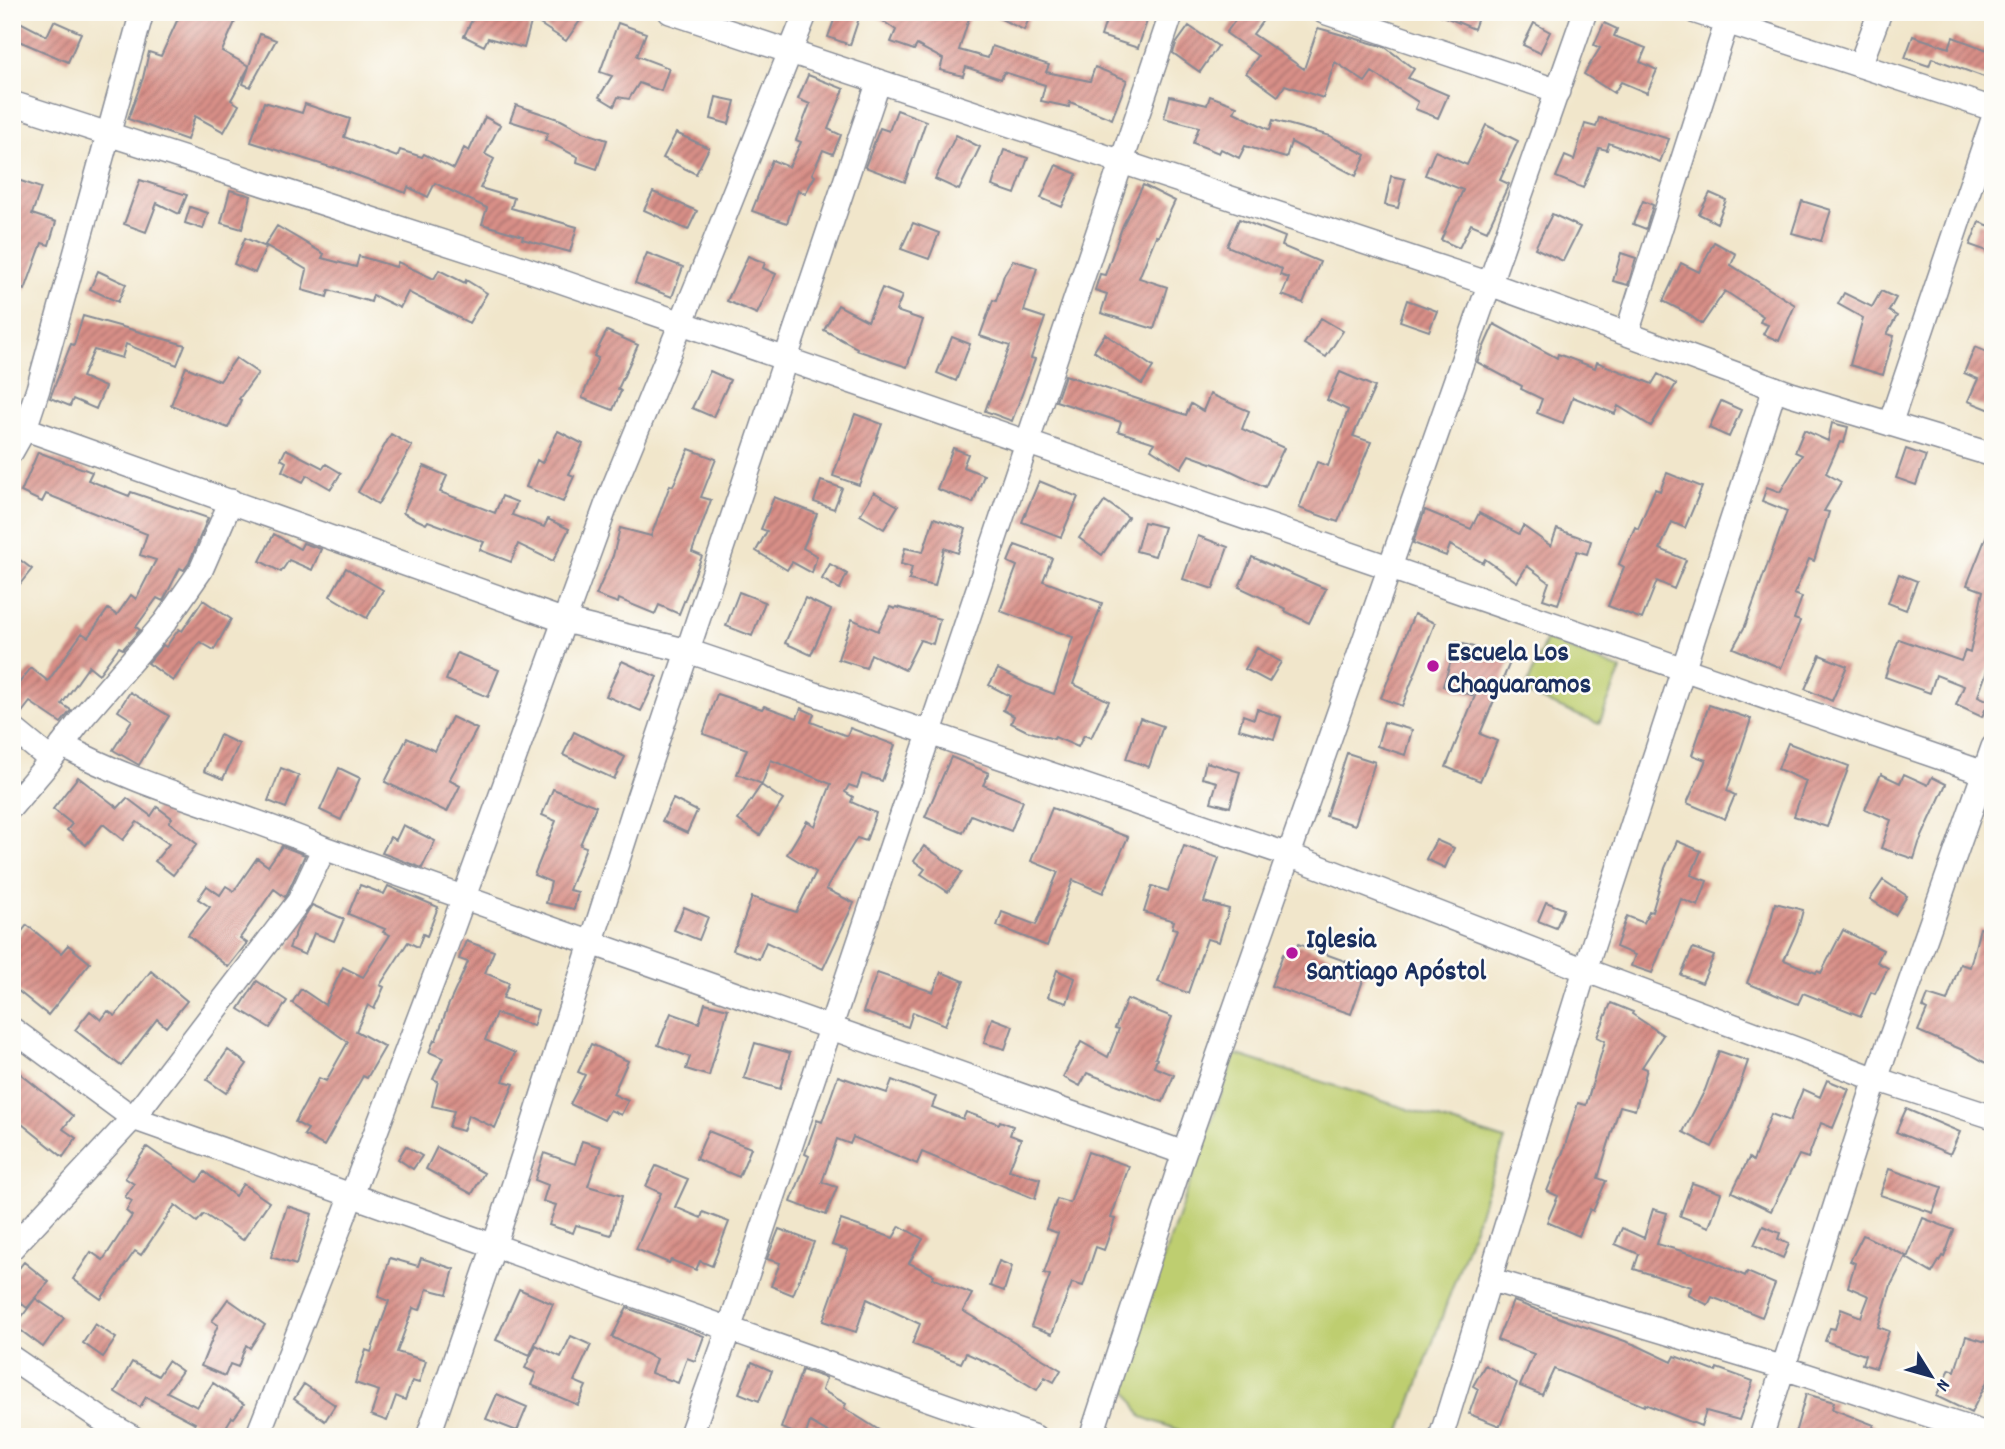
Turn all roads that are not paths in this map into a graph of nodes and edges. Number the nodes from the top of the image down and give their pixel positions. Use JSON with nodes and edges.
{"nodes":[{"id":1,"x":142,"y":12,"type":"edge"},
{"id":2,"x":670,"y":12,"type":"edge"},
{"id":3,"x":806,"y":12,"type":"edge"},
{"id":4,"x":1172,"y":12,"type":"edge"},
{"id":5,"x":1324,"y":12,"type":"edge"},
{"id":6,"x":1585,"y":12,"type":"edge"},
{"id":7,"x":1696,"y":12,"type":"edge"},
{"id":8,"x":1880,"y":12,"type":"edge"},
{"id":9,"x":1729,"y":17,"type":"edge"},
{"id":10,"x":790,"y":52,"type":"junction"},
{"id":11,"x":1860,"y":65,"type":"junction"},
{"id":12,"x":879,"y":81,"type":"junction"},
{"id":13,"x":1558,"y":91,"type":"junction"},
{"id":14,"x":12,"y":103,"type":"edge"},
{"id":15,"x":1993,"y":109,"type":"edge"},
{"id":16,"x":1993,"y":119,"type":"edge"},
{"id":17,"x":107,"y":133,"type":"junction"},
{"id":18,"x":1120,"y":161,"type":"junction"},
{"id":19,"x":1490,"y":284,"type":"junction"},
{"id":20,"x":681,"y":322,"type":"junction"},
{"id":21,"x":1627,"y":333,"type":"junction"},
{"id":22,"x":786,"y":358,"type":"junction"},
{"id":23,"x":1775,"y":387,"type":"junction"},
{"id":24,"x":1890,"y":424,"type":"junction"},
{"id":25,"x":19,"y":426,"type":"edge"},
{"id":26,"x":1026,"y":441,"type":"junction"},
{"id":27,"x":12,"y":452,"type":"edge"},
{"id":28,"x":1993,"y":455,"type":"edge"},
{"id":29,"x":231,"y":501,"type":"junction"},
{"id":30,"x":1388,"y":568,"type":"junction"},
{"id":31,"x":565,"y":621,"type":"junction"},
{"id":32,"x":688,"y":651,"type":"junction"},
{"id":33,"x":1683,"y":669,"type":"junction"},
{"id":34,"x":12,"y":728,"type":"edge"},
{"id":35,"x":928,"y":734,"type":"junction"},
{"id":36,"x":1993,"y":747,"type":"edge"},
{"id":37,"x":57,"y":753,"type":"junction"},
{"id":38,"x":1988,"y":774,"type":"edge"},
{"id":39,"x":12,"y":806,"type":"edge"},
{"id":40,"x":324,"y":848,"type":"junction"},
{"id":41,"x":1289,"y":855,"type":"junction"},
{"id":42,"x":464,"y":897,"type":"junction"},
{"id":43,"x":592,"y":943,"type":"junction"},
{"id":44,"x":1586,"y":970,"type":"junction"},
{"id":45,"x":830,"y":1028,"type":"junction"},
{"id":46,"x":12,"y":1029,"type":"edge"},
{"id":47,"x":1876,"y":1079,"type":"junction"},
{"id":48,"x":1993,"y":1117,"type":"edge"},
{"id":49,"x":133,"y":1118,"type":"junction"},
{"id":50,"x":1184,"y":1153,"type":"junction"},
{"id":51,"x":352,"y":1195,"type":"junction"},
{"id":52,"x":494,"y":1246,"type":"junction"},
{"id":53,"x":12,"y":1248,"type":"edge"},
{"id":54,"x":1489,"y":1279,"type":"junction"},
{"id":55,"x":729,"y":1329,"type":"junction"},
{"id":56,"x":12,"y":1358,"type":"edge"},
{"id":57,"x":1784,"y":1368,"type":"junction"},
{"id":58,"x":1993,"y":1436,"type":"edge"},
{"id":59,"x":132,"y":1437,"type":"edge"},
{"id":60,"x":257,"y":1437,"type":"edge"},
{"id":61,"x":428,"y":1437,"type":"edge"},
{"id":62,"x":690,"y":1437,"type":"edge"},
{"id":63,"x":1035,"y":1437,"type":"edge"},
{"id":64,"x":1091,"y":1437,"type":"edge"},
{"id":65,"x":1441,"y":1437,"type":"edge"},
{"id":66,"x":1761,"y":1437,"type":"edge"}],
"edges":[{"from":1,"to":17,"type":"street"},
{"from":2,"to":10,"type":"street"},
{"from":3,"to":10,"type":"street"},
{"from":4,"to":18,"type":"street"},
{"from":5,"to":13,"type":"street"},
{"from":6,"to":13,"type":"street"},
{"from":7,"to":9,"type":"street"},
{"from":8,"to":11,"type":"street"},
{"from":9,"to":11,"type":"street"},
{"from":9,"to":21,"type":"street"},
{"from":10,"to":12,"type":"street"},
{"from":10,"to":20,"type":"street"},
{"from":11,"to":15,"type":"street"},
{"from":12,"to":18,"type":"street"},
{"from":12,"to":22,"type":"street"},
{"from":13,"to":19,"type":"street"},
{"from":14,"to":17,"type":"street"},
{"from":16,"to":24,"type":"street"},
{"from":17,"to":20,"type":"street"},
{"from":17,"to":25,"type":"street"},
{"from":18,"to":19,"type":"street"},
{"from":18,"to":26,"type":"street"},
{"from":19,"to":21,"type":"street"},
{"from":19,"to":30,"type":"street"},
{"from":20,"to":22,"type":"street"},
{"from":20,"to":31,"type":"street"},
{"from":21,"to":23,"type":"street"},
{"from":22,"to":26,"type":"street"},
{"from":22,"to":32,"type":"street"},
{"from":23,"to":24,"type":"street"},
{"from":23,"to":33,"type":"street"},
{"from":24,"to":28,"type":"street"},
{"from":25,"to":27,"type":"street"},
{"from":25,"to":29,"type":"street"},
{"from":26,"to":30,"type":"street"},
{"from":26,"to":35,"type":"street"},
{"from":29,"to":31,"type":"street"},
{"from":29,"to":37,"type":"street"},
{"from":30,"to":33,"type":"street"},
{"from":30,"to":41,"type":"street"},
{"from":31,"to":32,"type":"street"},
{"from":31,"to":42,"type":"street"},
{"from":32,"to":35,"type":"street"},
{"from":32,"to":43,"type":"street"},
{"from":33,"to":38,"type":"street"},
{"from":33,"to":44,"type":"street"},
{"from":34,"to":37,"type":"street"},
{"from":35,"to":41,"type":"street"},
{"from":35,"to":45,"type":"street"},
{"from":36,"to":38,"type":"street"},
{"from":37,"to":39,"type":"street"},
{"from":37,"to":40,"type":"street"},
{"from":38,"to":47,"type":"street"},
{"from":40,"to":42,"type":"street"},
{"from":40,"to":49,"type":"street"},
{"from":41,"to":44,"type":"street"},
{"from":41,"to":50,"type":"street"},
{"from":42,"to":43,"type":"street"},
{"from":42,"to":51,"type":"street"},
{"from":43,"to":45,"type":"street"},
{"from":43,"to":52,"type":"street"},
{"from":44,"to":47,"type":"street"},
{"from":44,"to":54,"type":"street"},
{"from":45,"to":50,"type":"street"},
{"from":45,"to":55,"type":"street"},
{"from":46,"to":49,"type":"street"},
{"from":47,"to":48,"type":"street"},
{"from":47,"to":57,"type":"street"},
{"from":49,"to":51,"type":"street"},
{"from":49,"to":53,"type":"street"},
{"from":50,"to":64,"type":"street"},
{"from":51,"to":52,"type":"street"},
{"from":51,"to":60,"type":"street"},
{"from":52,"to":55,"type":"street"},
{"from":52,"to":61,"type":"street"},
{"from":54,"to":57,"type":"street"},
{"from":54,"to":65,"type":"street"},
{"from":55,"to":62,"type":"street"},
{"from":55,"to":63,"type":"street"},
{"from":56,"to":59,"type":"street"},
{"from":57,"to":58,"type":"street"},
{"from":57,"to":66,"type":"street"}]}
